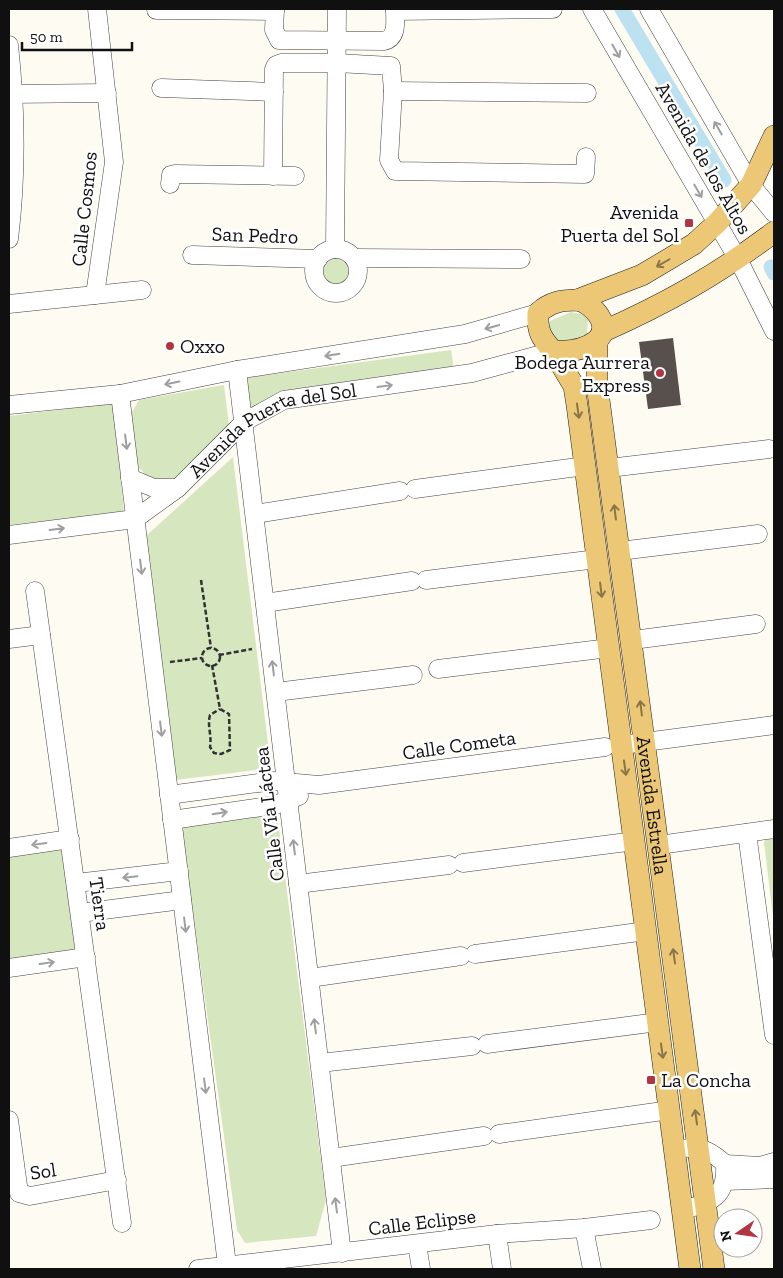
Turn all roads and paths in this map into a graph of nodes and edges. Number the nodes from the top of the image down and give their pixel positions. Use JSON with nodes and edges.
{"nodes":[{"id":1,"x":98,"y":9,"type":"edge"},
{"id":2,"x":337,"y":9,"type":"edge"},
{"id":3,"x":553,"y":9,"type":"edge"},
{"id":4,"x":592,"y":9,"type":"edge"},
{"id":5,"x":649,"y":9,"type":"edge"},
{"id":6,"x":156,"y":10,"type":"edge"},
{"id":7,"x":275,"y":10,"type":"edge"},
{"id":8,"x":395,"y":10,"type":"edge"},
{"id":9,"x":337,"y":39,"type":"junction"},
{"id":10,"x":9,"y":45,"type":"edge"},
{"id":11,"x":337,"y":63,"type":"junction"},
{"id":12,"x":161,"y":88,"type":"dead end"},
{"id":13,"x":393,"y":91,"type":"junction"},
{"id":14,"x":274,"y":92,"type":"junction"},
{"id":15,"x":107,"y":93,"type":"junction"},
{"id":16,"x":587,"y":93,"type":"dead end"},
{"id":17,"x":11,"y":94,"type":"edge"},
{"id":18,"x":774,"y":136,"type":"edge"},
{"id":19,"x":586,"y":157,"type":"dead end"},
{"id":20,"x":273,"y":176,"type":"junction"},
{"id":21,"x":295,"y":176,"type":"dead end"},
{"id":22,"x":170,"y":184,"type":"dead end"},
{"id":23,"x":751,"y":185,"type":"junction"},
{"id":24,"x":774,"y":213,"type":"edge"},
{"id":25,"x":717,"y":223,"type":"junction"},
{"id":26,"x":774,"y":232,"type":"edge"},
{"id":27,"x":9,"y":239,"type":"edge"},
{"id":28,"x":335,"y":249,"type":"junction"},
{"id":29,"x":192,"y":255,"type":"dead end"},
{"id":30,"x":354,"y":258,"type":"junction"},
{"id":31,"x":318,"y":259,"type":"junction"},
{"id":32,"x":521,"y":259,"type":"dead end"},
{"id":33,"x":738,"y":259,"type":"junction"},
{"id":34,"x":142,"y":290,"type":"dead end"},
{"id":35,"x":95,"y":295,"type":"junction"},
{"id":36,"x":577,"y":300,"type":"junction"},
{"id":37,"x":9,"y":304,"type":"edge"},
{"id":38,"x":538,"y":314,"type":"junction"},
{"id":39,"x":774,"y":331,"type":"edge"},
{"id":40,"x":599,"y":336,"type":"junction"},
{"id":41,"x":553,"y":351,"type":"junction"},
{"id":42,"x":237,"y":370,"type":"junction"},
{"id":43,"x":120,"y":394,"type":"junction"},
{"id":44,"x":9,"y":405,"type":"edge"},
{"id":45,"x":244,"y":422,"type":"junction"},
{"id":46,"x":769,"y":449,"type":"dead end"},
{"id":47,"x":585,"y":466,"type":"junction"},
{"id":48,"x":609,"y":468,"type":"junction"},
{"id":49,"x":130,"y":478,"type":"junction"},
{"id":50,"x":178,"y":488,"type":"junction"},
{"id":51,"x":254,"y":514,"type":"junction"},
{"id":52,"x":135,"y":519,"type":"junction"},
{"id":53,"x":758,"y":534,"type":"dead end"},
{"id":54,"x":9,"y":535,"type":"edge"},
{"id":55,"x":620,"y":551,"type":"junction"},
{"id":56,"x":597,"y":559,"type":"junction"},
{"id":57,"x":201,"y":580,"type":"dead end"},
{"id":58,"x":35,"y":591,"type":"dead end"},
{"id":59,"x":265,"y":603,"type":"junction"},
{"id":60,"x":756,"y":624,"type":"dead end"},
{"id":61,"x":41,"y":635,"type":"junction"},
{"id":62,"x":9,"y":639,"type":"edge"},
{"id":63,"x":633,"y":640,"type":"junction"},
{"id":64,"x":211,"y":648,"type":"junction"},
{"id":65,"x":609,"y":648,"type":"junction"},
{"id":66,"x":252,"y":649,"type":"dead end"},
{"id":67,"x":219,"y":655,"type":"junction"},
{"id":68,"x":202,"y":658,"type":"junction"},
{"id":69,"x":170,"y":662,"type":"dead end"},
{"id":70,"x":212,"y":665,"type":"junction"},
{"id":71,"x":438,"y":669,"type":"dead end"},
{"id":72,"x":413,"y":675,"type":"dead end"},
{"id":73,"x":276,"y":692,"type":"junction"},
{"id":74,"x":220,"y":709,"type":"junction"},
{"id":75,"x":774,"y":725,"type":"edge"},
{"id":76,"x":646,"y":742,"type":"junction"},
{"id":77,"x":613,"y":746,"type":"junction"},
{"id":78,"x":286,"y":781,"type":"junction"},
{"id":79,"x":319,"y":785,"type":"junction"},
{"id":80,"x":169,"y":795,"type":"junction"},
{"id":81,"x":288,"y":801,"type":"junction"},
{"id":82,"x":172,"y":820,"type":"junction"},
{"id":83,"x":774,"y":829,"type":"edge"},
{"id":84,"x":746,"y":833,"type":"junction"},
{"id":85,"x":70,"y":839,"type":"junction"},
{"id":86,"x":634,"y":841,"type":"junction"},
{"id":87,"x":659,"y":845,"type":"junction"},
{"id":88,"x":9,"y":848,"type":"edge"},
{"id":89,"x":178,"y":872,"type":"junction"},
{"id":90,"x":76,"y":883,"type":"junction"},
{"id":91,"x":298,"y":884,"type":"junction"},
{"id":92,"x":182,"y":900,"type":"junction"},
{"id":93,"x":80,"y":913,"type":"junction"},
{"id":94,"x":646,"y":931,"type":"junction"},
{"id":95,"x":86,"y":957,"type":"junction"},
{"id":96,"x":9,"y":968,"type":"edge"},
{"id":97,"x":310,"y":978,"type":"junction"},
{"id":98,"x":658,"y":1022,"type":"junction"},
{"id":99,"x":774,"y":1035,"type":"edge"},
{"id":100,"x":320,"y":1063,"type":"junction"},
{"id":101,"x":670,"y":1110,"type":"junction"},
{"id":102,"x":9,"y":1120,"type":"edge"},
{"id":103,"x":700,"y":1147,"type":"junction"},
{"id":104,"x":675,"y":1149,"type":"junction"},
{"id":105,"x":331,"y":1158,"type":"junction"},
{"id":106,"x":767,"y":1172,"type":"edge"},
{"id":107,"x":725,"y":1173,"type":"junction"},
{"id":108,"x":117,"y":1180,"type":"junction"},
{"id":109,"x":706,"y":1204,"type":"junction"},
{"id":110,"x":683,"y":1210,"type":"junction"},
{"id":111,"x":651,"y":1220,"type":"dead end"},
{"id":112,"x":122,"y":1223,"type":"dead end"},
{"id":113,"x":584,"y":1228,"type":"junction"},
{"id":114,"x":497,"y":1234,"type":"junction"},
{"id":115,"x":417,"y":1244,"type":"junction"},
{"id":116,"x":332,"y":1259,"type":"edge"},
{"id":117,"x":236,"y":1266,"type":"edge"},
{"id":118,"x":198,"y":1269,"type":"edge"},
{"id":119,"x":421,"y":1269,"type":"edge"},
{"id":120,"x":502,"y":1269,"type":"edge"},
{"id":121,"x":592,"y":1269,"type":"edge"},
{"id":122,"x":690,"y":1269,"type":"edge"},
{"id":123,"x":714,"y":1269,"type":"edge"}],
"edges":[{"from":1,"to":15,"type":"street","name":"Calle Cosmos"},
{"from":2,"to":9,"type":"street"},
{"from":3,"to":8,"type":"street"},
{"from":4,"to":25,"type":"street","name":"Avenida de los Altos","one_way":true},
{"from":23,"to":5,"type":"street","name":"Avenida de los Altos","one_way":true},
{"from":6,"to":7,"type":"street"},
{"from":7,"to":9,"type":"street"},
{"from":8,"to":9,"type":"street"},
{"from":9,"to":11,"type":"street"},
{"from":10,"to":17,"type":"street"},
{"from":11,"to":13,"type":"street"},
{"from":11,"to":14,"type":"street"},
{"from":11,"to":28,"type":"street"},
{"from":12,"to":14,"type":"street"},
{"from":13,"to":16,"type":"street"},
{"from":13,"to":19,"type":"street"},
{"from":14,"to":20,"type":"street"},
{"from":15,"to":17,"type":"street"},
{"from":15,"to":35,"type":"street","name":"Calle Cosmos"},
{"from":17,"to":27,"type":"street"},
{"from":18,"to":23,"type":"main road"},
{"from":20,"to":21,"type":"street"},
{"from":20,"to":22,"type":"street"},
{"from":23,"to":24,"type":"street","name":"Avenida de los Altos"},
{"from":23,"to":25,"type":"main road"},
{"from":25,"to":33,"type":"street","name":"Avenida de los Altos"},
{"from":25,"to":36,"type":"main road","one_way":true},
{"from":26,"to":33,"type":"main road"},
{"from":28,"to":30,"type":"street"},
{"from":28,"to":31,"type":"street"},
{"from":29,"to":31,"type":"street","name":"San Pedro"},
{"from":30,"to":31,"type":"street"},
{"from":30,"to":32,"type":"street"},
{"from":33,"to":39,"type":"street","name":"Avenida de los Altos"},
{"from":33,"to":40,"type":"main road"},
{"from":34,"to":35,"type":"street"},
{"from":35,"to":37,"type":"street"},
{"from":36,"to":38,"type":"main road"},
{"from":36,"to":40,"type":"main road"},
{"from":38,"to":41,"type":"main road"},
{"from":38,"to":42,"type":"street","name":"Avenida Puerta del Sol","one_way":true},
{"from":40,"to":41,"type":"main road"},
{"from":40,"to":48,"type":"main road","name":"Avenida Estrella"},
{"from":45,"to":41,"type":"street","name":"Avenida Puerta del Sol","one_way":true},
{"from":41,"to":47,"type":"main road","name":"Avenida Estrella","one_way":true},
{"from":42,"to":43,"type":"street","name":"Avenida Puerta del Sol","one_way":true},
{"from":42,"to":45,"type":"street","name":"Calle Vía Láctea"},
{"from":43,"to":44,"type":"street","name":"Avenida Puerta del Sol"},
{"from":43,"to":49,"type":"street","one_way":true},
{"from":45,"to":50,"type":"street","name":"Avenida Puerta del Sol"},
{"from":45,"to":51,"type":"street","name":"Calle Vía Láctea"},
{"from":46,"to":48,"type":"street"},
{"from":47,"to":51,"type":"street"},
{"from":47,"to":56,"type":"main road","name":"Avenida Estrella"},
{"from":55,"to":48,"type":"main road","name":"Avenida Estrella","one_way":true},
{"from":49,"to":50,"type":"street"},
{"from":49,"to":52,"type":"street"},
{"from":50,"to":52,"type":"street","name":"Avenida Puerta del Sol"},
{"from":51,"to":59,"type":"street","name":"Calle Vía Láctea"},
{"from":54,"to":52,"type":"street","name":"Avenida Puerta del Sol","one_way":true},
{"from":52,"to":80,"type":"street","one_way":true},
{"from":53,"to":55,"type":"street"},
{"from":55,"to":63,"type":"main road","name":"Avenida Estrella"},
{"from":56,"to":59,"type":"street"},
{"from":56,"to":65,"type":"main road","name":"Avenida Estrella","one_way":true},
{"from":57,"to":64,"type":"path"},
{"from":58,"to":61,"type":"street","name":"Tierra"},
{"from":73,"to":59,"type":"street","name":"Calle Vía Láctea","one_way":true},
{"from":60,"to":63,"type":"street"},
{"from":61,"to":62,"type":"street"},
{"from":61,"to":85,"type":"street","name":"Tierra"},
{"from":76,"to":63,"type":"main road","name":"Avenida Estrella","one_way":true},
{"from":64,"to":67,"type":"path"},
{"from":64,"to":68,"type":"path"},
{"from":65,"to":71,"type":"street"},
{"from":65,"to":77,"type":"main road","name":"Avenida Estrella"},
{"from":66,"to":67,"type":"path"},
{"from":67,"to":70,"type":"path"},
{"from":68,"to":69,"type":"path"},
{"from":68,"to":70,"type":"path"},
{"from":70,"to":74,"type":"path"},
{"from":72,"to":73,"type":"street"},
{"from":73,"to":78,"type":"street","name":"Calle Vía Láctea"},
{"from":74,"to":74,"type":"path"},
{"from":75,"to":76,"type":"street","name":"Calle Cometa"},
{"from":76,"to":77,"type":"street","name":"Calle Cometa"},
{"from":76,"to":87,"type":"main road","name":"Avenida Estrella"},
{"from":77,"to":79,"type":"street","name":"Calle Cometa"},
{"from":77,"to":86,"type":"main road","name":"Avenida Estrella","one_way":true},
{"from":78,"to":79,"type":"street","name":"Calle Cometa"},
{"from":78,"to":80,"type":"street","name":"Calle Cometa"},
{"from":78,"to":81,"type":"street","name":"Calle Vía Láctea"},
{"from":79,"to":81,"type":"street","name":"Calle Cometa"},
{"from":80,"to":82,"type":"street"},
{"from":82,"to":81,"type":"street","name":"Calle Cometa","one_way":true},
{"from":91,"to":81,"type":"street","name":"Calle Vía Láctea","one_way":true},
{"from":82,"to":89,"type":"street"},
{"from":83,"to":84,"type":"street"},
{"from":84,"to":87,"type":"street"},
{"from":84,"to":99,"type":"street"},
{"from":85,"to":88,"type":"street","one_way":true},
{"from":85,"to":90,"type":"street","name":"Tierra"},
{"from":86,"to":91,"type":"street"},
{"from":86,"to":94,"type":"main road","name":"Avenida Estrella"},
{"from":103,"to":87,"type":"main road","name":"Avenida Estrella","one_way":true},
{"from":89,"to":90,"type":"street","one_way":true},
{"from":89,"to":92,"type":"street"},
{"from":90,"to":93,"type":"street","name":"Tierra"},
{"from":91,"to":97,"type":"street","name":"Calle Vía Láctea"},
{"from":92,"to":93,"type":"street"},
{"from":92,"to":117,"type":"street","one_way":true},
{"from":93,"to":95,"type":"street","name":"Tierra"},
{"from":94,"to":97,"type":"street"},
{"from":94,"to":98,"type":"main road","name":"Avenida Estrella"},
{"from":96,"to":95,"type":"street","one_way":true},
{"from":95,"to":108,"type":"street","name":"Tierra"},
{"from":100,"to":97,"type":"street","name":"Calle Vía Láctea","one_way":true},
{"from":98,"to":100,"type":"street"},
{"from":98,"to":101,"type":"main road","name":"Avenida Estrella","one_way":true},
{"from":100,"to":105,"type":"street","name":"Calle Vía Láctea"},
{"from":101,"to":104,"type":"main road","name":"Avenida Estrella"},
{"from":101,"to":105,"type":"street"},
{"from":102,"to":108,"type":"street","name":"Sol"},
{"from":103,"to":104,"type":"street"},
{"from":103,"to":107,"type":"street"},
{"from":103,"to":109,"type":"main road","name":"Avenida Estrella"},
{"from":104,"to":110,"type":"main road","name":"Avenida Estrella"},
{"from":116,"to":105,"type":"street","name":"Calle Vía Láctea","one_way":true},
{"from":106,"to":107,"type":"street"},
{"from":107,"to":109,"type":"street"},
{"from":108,"to":112,"type":"street","name":"Tierra"},
{"from":109,"to":110,"type":"street"},
{"from":109,"to":123,"type":"main road","name":"Avenida Estrella"},
{"from":110,"to":122,"type":"main road","name":"Avenida Estrella"},
{"from":111,"to":113,"type":"street","name":"Calle Eclipse"},
{"from":113,"to":114,"type":"street","name":"Calle Eclipse"},
{"from":113,"to":121,"type":"street"},
{"from":114,"to":115,"type":"street","name":"Calle Eclipse"},
{"from":114,"to":120,"type":"street"},
{"from":115,"to":116,"type":"street","name":"Calle Eclipse"},
{"from":115,"to":119,"type":"street"},
{"from":116,"to":117,"type":"street","name":"Calle Eclipse"},
{"from":117,"to":118,"type":"street","name":"Calle Eclipse"}]}
